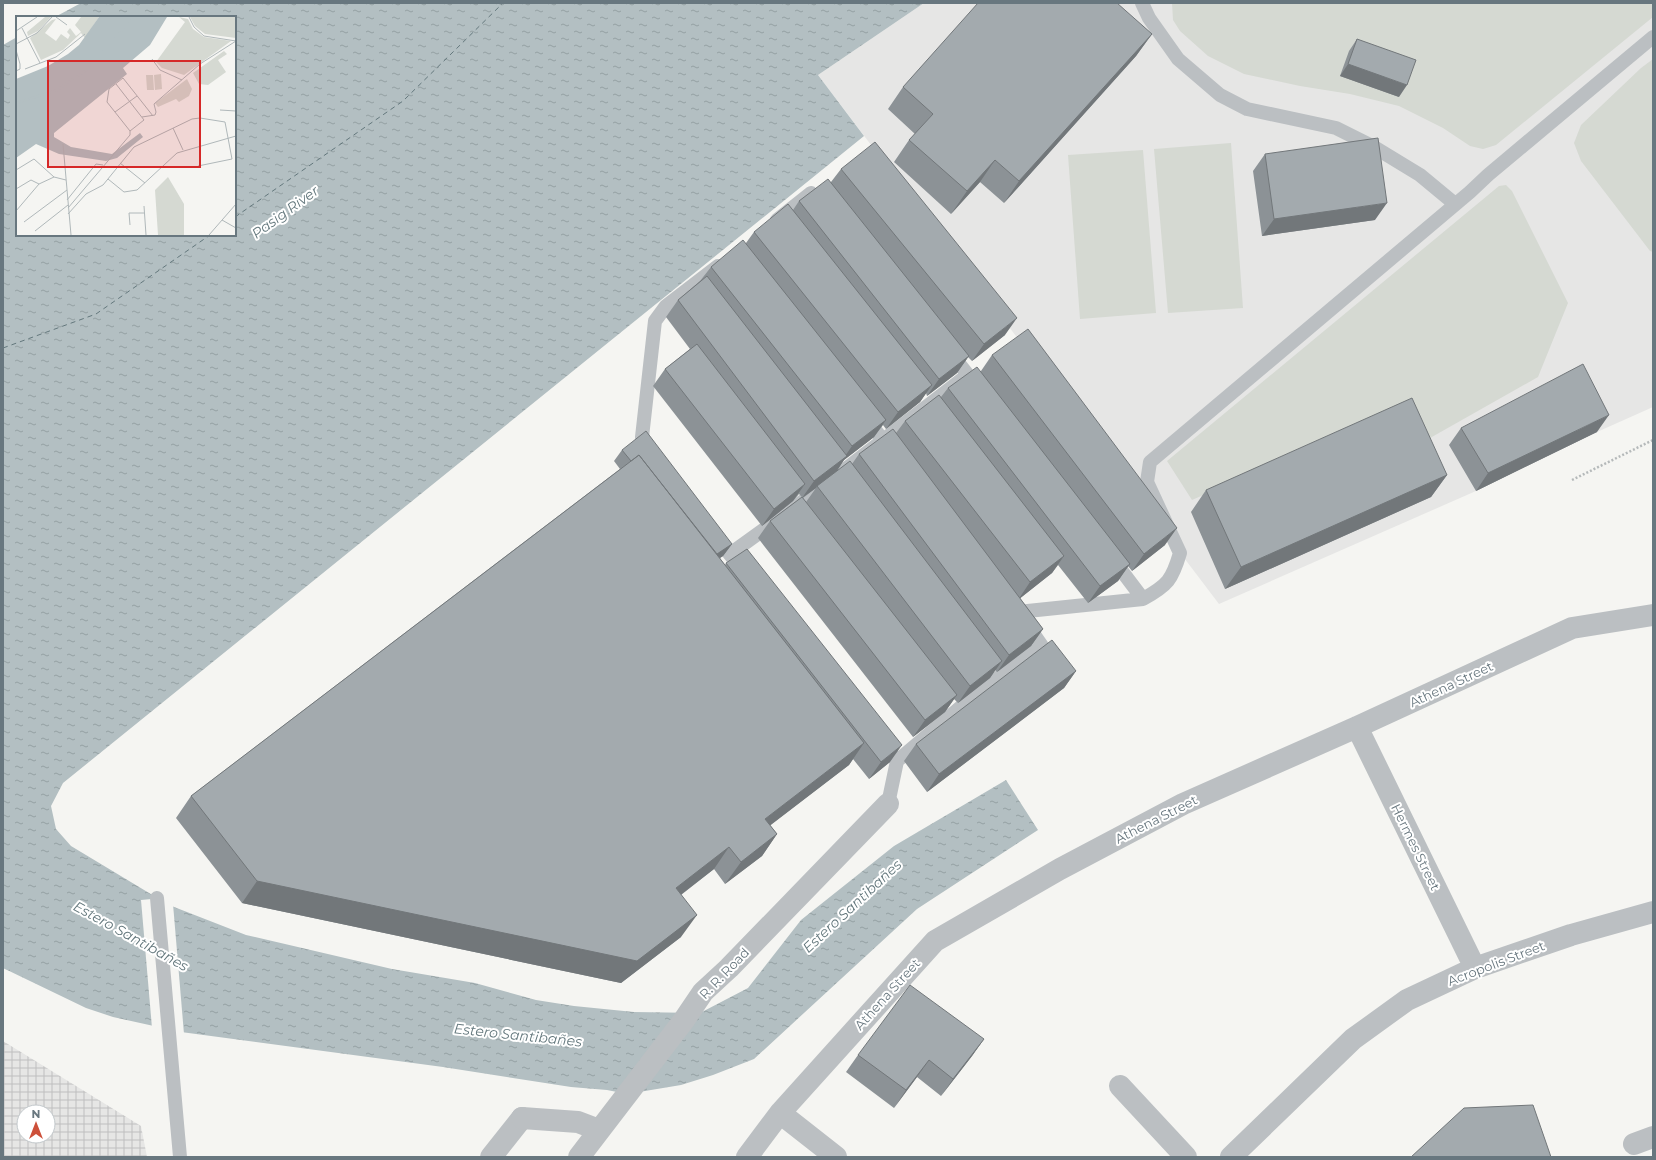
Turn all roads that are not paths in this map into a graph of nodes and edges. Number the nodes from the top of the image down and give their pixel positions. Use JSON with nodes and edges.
{"nodes":[{"id":1,"x":1142,"y":3,"type":"edge"},
{"id":2,"x":1653,"y":37,"type":"edge"},
{"id":3,"x":824,"y":193,"type":"edge"},
{"id":4,"x":1455,"y":204,"type":"junction"},
{"id":5,"x":766,"y":229,"type":"edge"},
{"id":6,"x":730,"y":256,"type":"edge"},
{"id":7,"x":943,"y":343,"type":"edge"},
{"id":8,"x":967,"y":375,"type":"junction"},
{"id":9,"x":987,"y":400,"type":"edge"},
{"id":10,"x":858,"y":408,"type":"edge"},
{"id":11,"x":882,"y":439,"type":"junction"},
{"id":12,"x":656,"y":464,"type":"edge"},
{"id":13,"x":902,"y":464,"type":"edge"},
{"id":14,"x":705,"y":524,"type":"edge"},
{"id":15,"x":1104,"y":549,"type":"edge"},
{"id":16,"x":730,"y":554,"type":"junction"},
{"id":17,"x":754,"y":585,"type":"edge"},
{"id":18,"x":1143,"y":599,"type":"junction"},
{"id":19,"x":1008,"y":600,"type":"edge"},
{"id":20,"x":1018,"y":612,"type":"junction"},
{"id":21,"x":1653,"y":615,"type":"edge"},
{"id":22,"x":1357,"y":727,"type":"junction"},
{"id":23,"x":872,"y":731,"type":"edge"},
{"id":24,"x":897,"y":761,"type":"junction"},
{"id":25,"x":888,"y":804,"type":"joint"},
{"id":26,"x":157,"y":898,"type":"dead end"},
{"id":27,"x":1653,"y":912,"type":"edge"},
{"id":28,"x":1475,"y":968,"type":"junction"},
{"id":29,"x":1120,"y":1086,"type":"dead end"},
{"id":30,"x":780,"y":1113,"type":"junction"},
{"id":31,"x":599,"y":1130,"type":"junction"},
{"id":32,"x":180,"y":1157,"type":"edge"},
{"id":33,"x":491,"y":1157,"type":"edge"},
{"id":34,"x":579,"y":1157,"type":"edge"},
{"id":35,"x":747,"y":1157,"type":"edge"},
{"id":36,"x":836,"y":1157,"type":"edge"},
{"id":37,"x":1186,"y":1157,"type":"edge"},
{"id":38,"x":1232,"y":1157,"type":"edge"}],
"edges":[{"from":1,"to":4,"type":"lane"},
{"from":2,"to":4,"type":"lane"},
{"from":3,"to":5,"type":"lane"},
{"from":4,"to":18,"type":"lane"},
{"from":6,"to":12,"type":"lane"},
{"from":7,"to":8,"type":"lane"},
{"from":8,"to":9,"type":"lane"},
{"from":8,"to":11,"type":"lane"},
{"from":10,"to":11,"type":"lane"},
{"from":11,"to":13,"type":"lane"},
{"from":11,"to":16,"type":"lane"},
{"from":14,"to":16,"type":"lane"},
{"from":15,"to":18,"type":"lane"},
{"from":16,"to":17,"type":"lane"},
{"from":18,"to":20,"type":"lane"},
{"from":19,"to":20,"type":"lane"},
{"from":20,"to":24,"type":"lane"},
{"from":21,"to":22,"type":"street","name":"Athena Street"},
{"from":22,"to":28,"type":"street","name":"Hermes Street"},
{"from":22,"to":30,"type":"street","name":"Athena Street"},
{"from":23,"to":24,"type":"lane"},
{"from":24,"to":25,"type":"lane"},
{"from":25,"to":31,"type":"street","name":"R. R. Road"},
{"from":26,"to":32,"type":"lane"},
{"from":27,"to":28,"type":"street","name":"Acropolis Street"},
{"from":28,"to":38,"type":"street","name":"Acropolis Street"},
{"from":29,"to":37,"type":"street"},
{"from":30,"to":35,"type":"street","name":"Athena Street"},
{"from":30,"to":36,"type":"street"},
{"from":31,"to":33,"type":"street"},
{"from":31,"to":34,"type":"street","name":"R. R. Road"}]}
